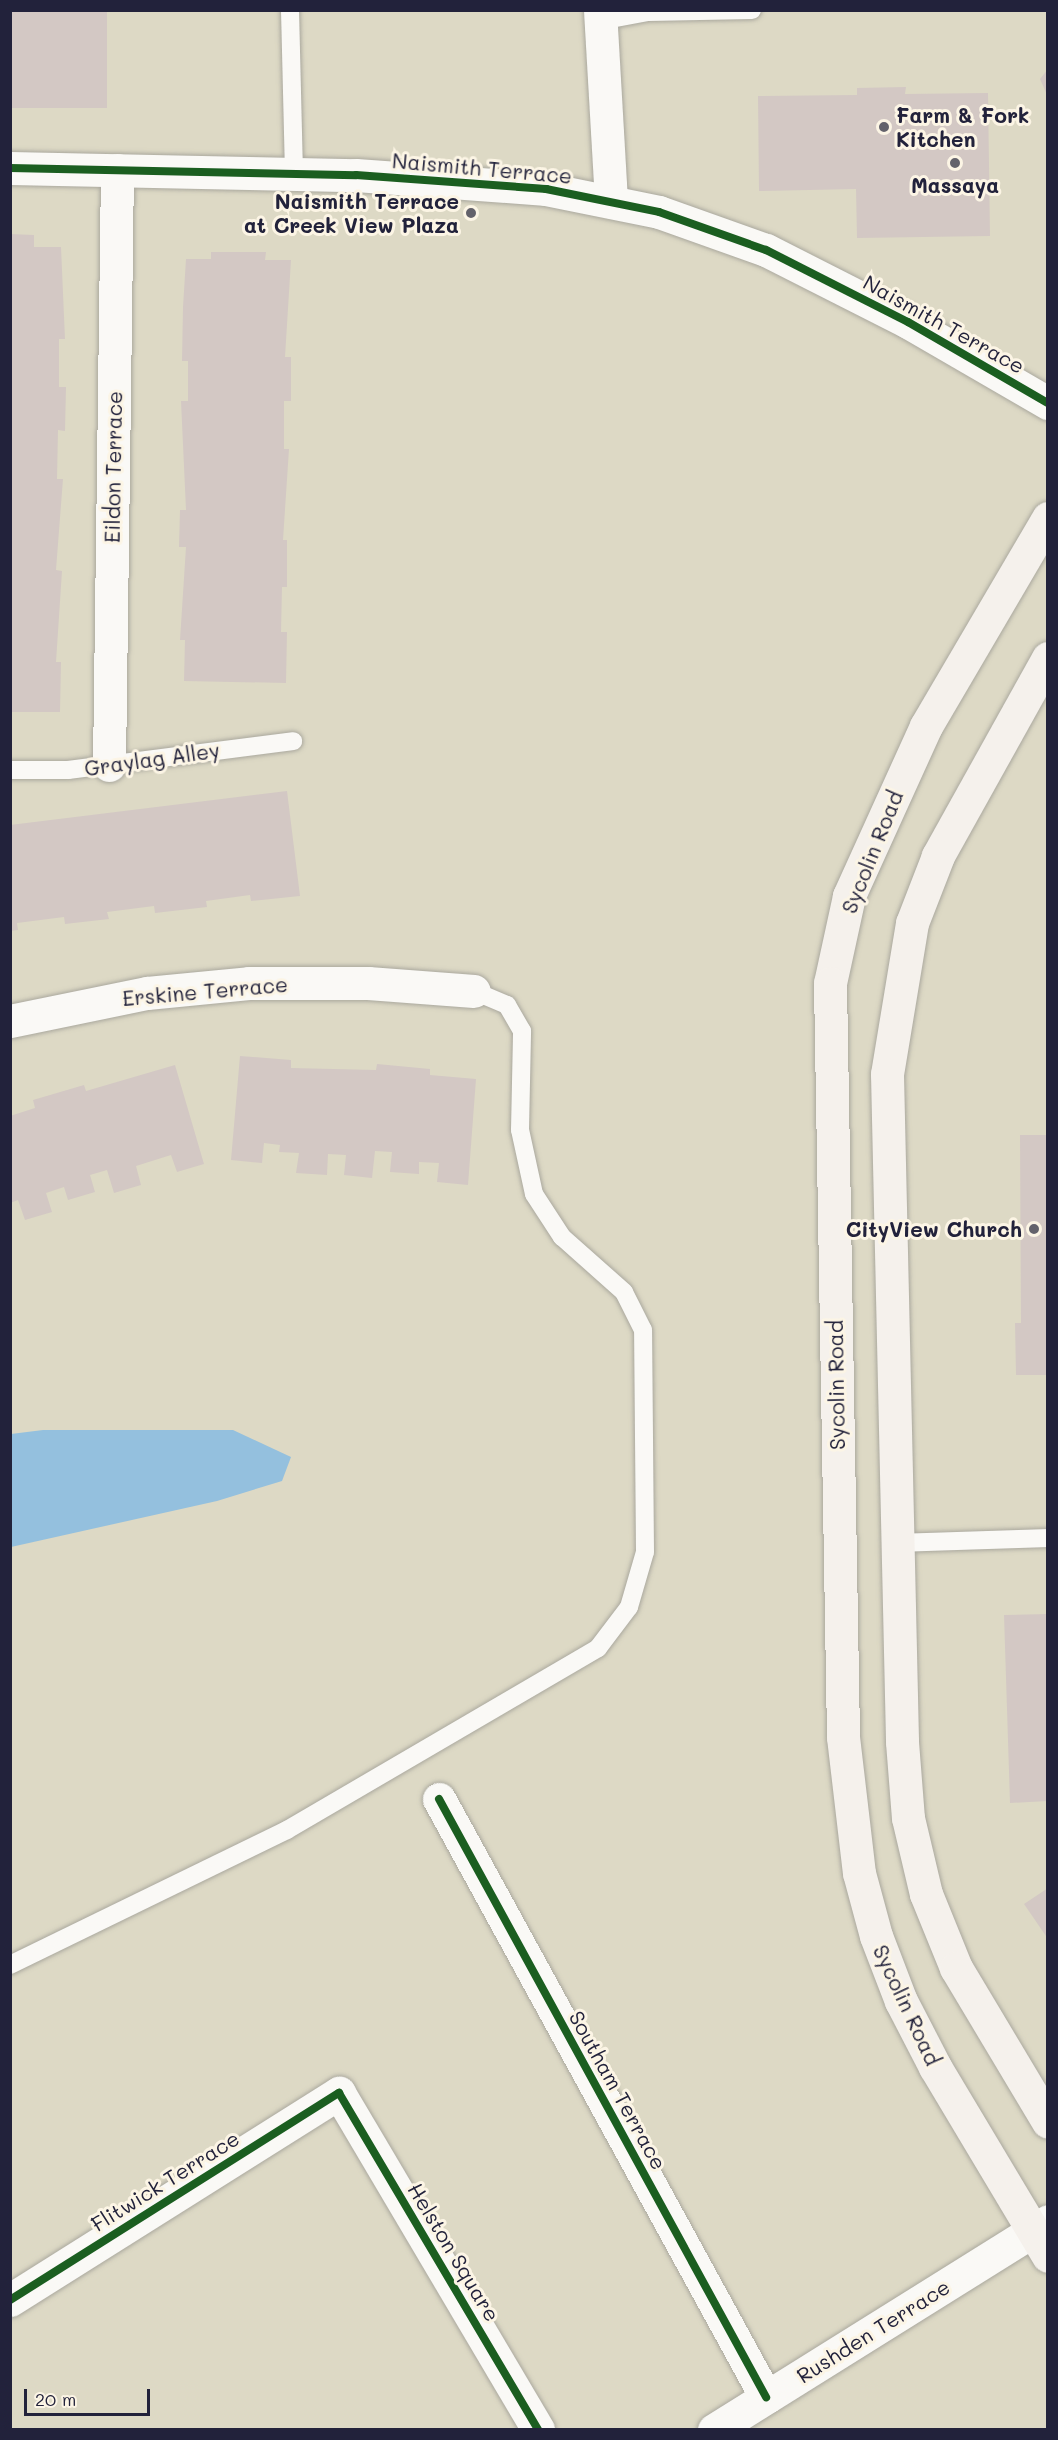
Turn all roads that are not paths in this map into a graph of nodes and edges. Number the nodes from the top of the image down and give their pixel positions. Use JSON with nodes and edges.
{"nodes":[{"id":1,"x":290,"y":10,"type":"edge"},
{"id":2,"x":752,"y":10,"type":"edge"},
{"id":3,"x":600,"y":16,"type":"edge"},
{"id":4,"x":10,"y":168,"type":"edge"},
{"id":5,"x":117,"y":170,"type":"junction"},
{"id":6,"x":294,"y":173,"type":"junction"},
{"id":7,"x":611,"y":202,"type":"junction"},
{"id":8,"x":1047,"y":403,"type":"edge"},
{"id":9,"x":1047,"y":518,"type":"edge"},
{"id":10,"x":1047,"y":658,"type":"edge"},
{"id":11,"x":292,"y":741,"type":"dead end"},
{"id":12,"x":109,"y":765,"type":"junction"},
{"id":13,"x":10,"y":770,"type":"edge"},
{"id":14,"x":474,"y":991,"type":"joint"},
{"id":15,"x":10,"y":1021,"type":"edge"},
{"id":16,"x":1047,"y":1538,"type":"edge"},
{"id":17,"x":897,"y":1542,"type":"junction"},
{"id":18,"x":439,"y":1799,"type":"dead end"},
{"id":19,"x":10,"y":1965,"type":"edge"},
{"id":20,"x":339,"y":2093,"type":"joint"},
{"id":21,"x":1047,"y":2122,"type":"edge"},
{"id":22,"x":1042,"y":2236,"type":"edge"},
{"id":23,"x":10,"y":2300,"type":"edge"},
{"id":24,"x":766,"y":2397,"type":"junction"},
{"id":25,"x":538,"y":2430,"type":"edge"},
{"id":26,"x":714,"y":2430,"type":"edge"}],
"edges":[{"from":1,"to":6,"type":"lane"},
{"from":2,"to":3,"type":"lane"},
{"from":3,"to":7,"type":"street"},
{"from":4,"to":5,"type":"street","name":"Naismith Terrace"},
{"from":5,"to":6,"type":"street","name":"Naismith Terrace"},
{"from":5,"to":12,"type":"street","name":"Eildon Terrace"},
{"from":6,"to":7,"type":"street","name":"Naismith Terrace"},
{"from":7,"to":8,"type":"street","name":"Naismith Terrace"},
{"from":9,"to":22,"type":"main road","name":"Sycolin Road"},
{"from":10,"to":17,"type":"main road"},
{"from":11,"to":12,"type":"lane","name":"Graylag Alley"},
{"from":12,"to":13,"type":"lane","name":"Graylag Alley"},
{"from":14,"to":15,"type":"street","name":"Erskine Terrace"},
{"from":14,"to":19,"type":"lane"},
{"from":16,"to":17,"type":"lane"},
{"from":17,"to":21,"type":"main road"},
{"from":18,"to":24,"type":"street","name":"Southam Terrace"},
{"from":20,"to":23,"type":"street","name":"Flitwick Terrace"},
{"from":20,"to":25,"type":"street","name":"Helston Square"},
{"from":22,"to":24,"type":"street","name":"Rushden Terrace"},
{"from":24,"to":26,"type":"street","name":"Rushden Terrace"}]}
